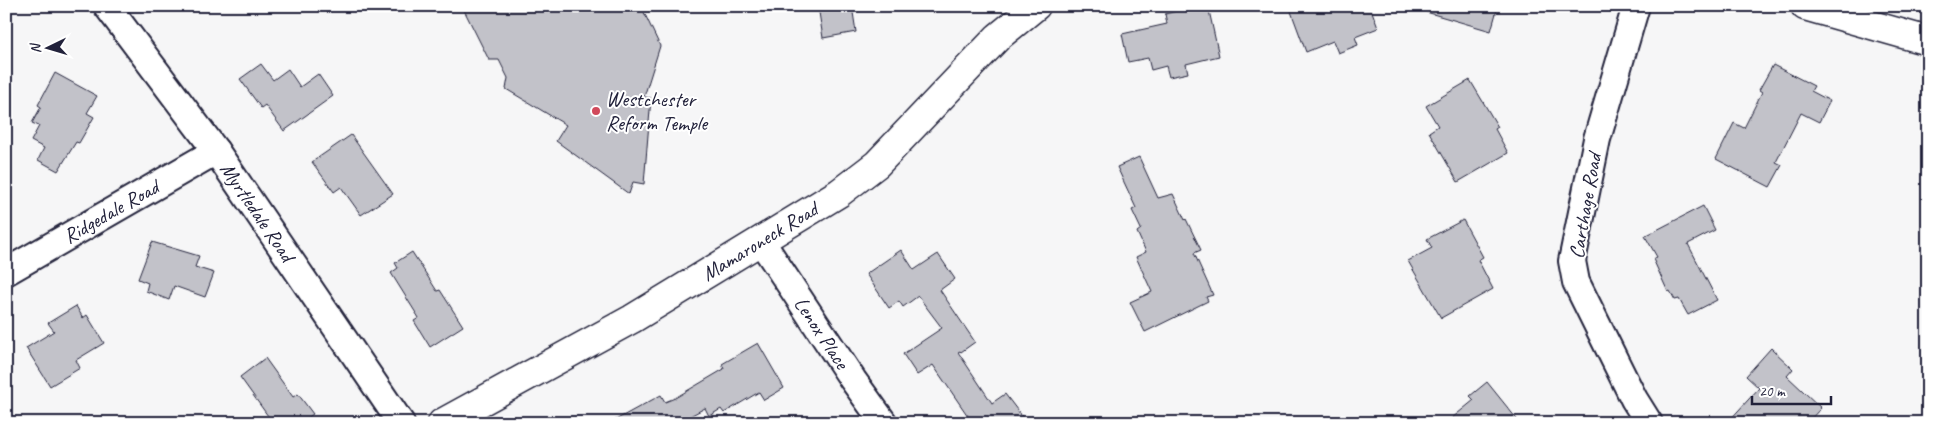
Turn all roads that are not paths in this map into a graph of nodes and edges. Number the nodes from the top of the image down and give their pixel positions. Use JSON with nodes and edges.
{"nodes":[{"id":1,"x":107,"y":6,"type":"edge"},
{"id":2,"x":1036,"y":6,"type":"edge"},
{"id":3,"x":1636,"y":6,"type":"edge"},
{"id":4,"x":1805,"y":6,"type":"edge"},
{"id":5,"x":1928,"y":41,"type":"edge"},
{"id":6,"x":216,"y":151,"type":"junction"},
{"id":7,"x":761,"y":241,"type":"junction"},
{"id":8,"x":6,"y":272,"type":"edge"},
{"id":9,"x":401,"y":423,"type":"edge"},
{"id":10,"x":442,"y":423,"type":"edge"},
{"id":11,"x":884,"y":423,"type":"edge"},
{"id":12,"x":1649,"y":423,"type":"edge"}],
"edges":[{"from":1,"to":6,"type":"street","name":"Myrtledale Road"},
{"from":2,"to":7,"type":"street","name":"Mamaroneck Road"},
{"from":3,"to":12,"type":"street","name":"Carthage Road"},
{"from":4,"to":5,"type":"street"},
{"from":6,"to":8,"type":"street","name":"Ridgedale Road"},
{"from":6,"to":9,"type":"street","name":"Myrtledale Road"},
{"from":7,"to":10,"type":"street","name":"Mamaroneck Road"},
{"from":7,"to":11,"type":"street","name":"Lenox Place"}]}
